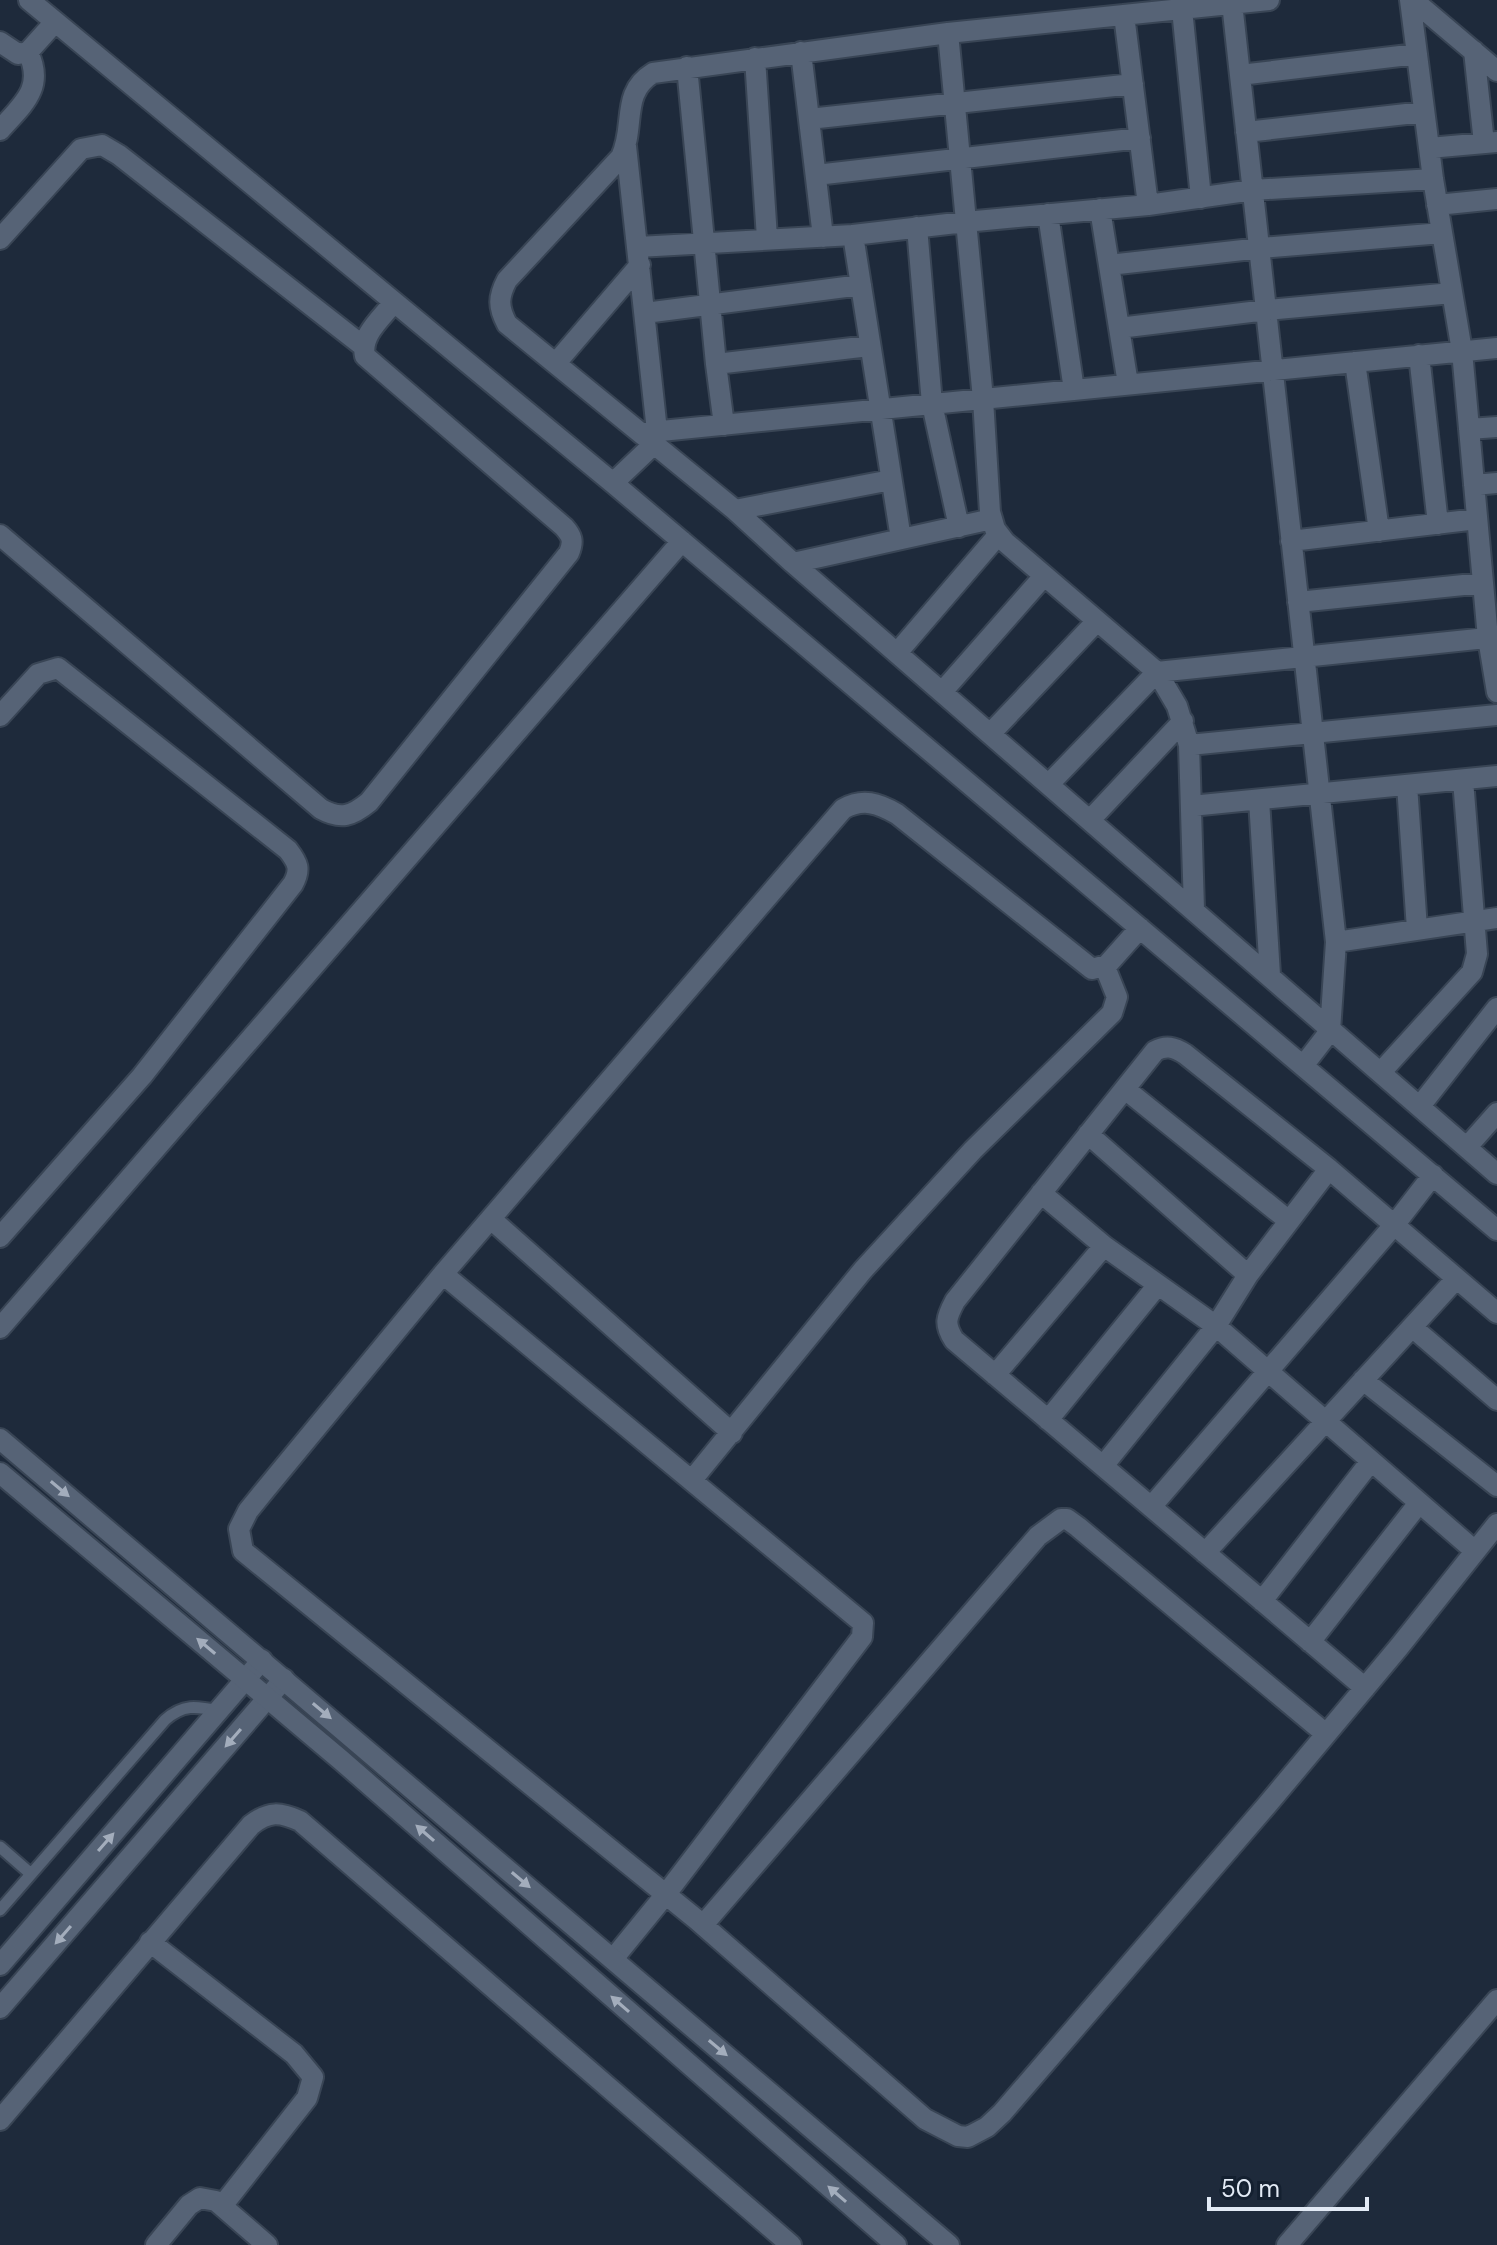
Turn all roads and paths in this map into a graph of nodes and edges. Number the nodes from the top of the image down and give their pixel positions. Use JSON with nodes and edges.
{"nodes":[{"id":1,"x":29,"y":0,"type":"edge"},
{"id":2,"x":1269,"y":0,"type":"edge"},
{"id":3,"x":1411,"y":0,"type":"edge"},
{"id":4,"x":1232,"y":3,"type":"junction"},
{"id":5,"x":1182,"y":9,"type":"junction"},
{"id":6,"x":1124,"y":15,"type":"junction"},
{"id":7,"x":55,"y":22,"type":"junction"},
{"id":8,"x":948,"y":33,"type":"junction"},
{"id":9,"x":0,"y":42,"type":"edge"},
{"id":10,"x":1474,"y":51,"type":"junction"},
{"id":11,"x":28,"y":52,"type":"junction"},
{"id":12,"x":801,"y":52,"type":"junction"},
{"id":13,"x":1417,"y":54,"type":"junction"},
{"id":14,"x":755,"y":58,"type":"junction"},
{"id":15,"x":687,"y":67,"type":"junction"},
{"id":16,"x":1497,"y":71,"type":"edge"},
{"id":17,"x":1240,"y":75,"type":"junction"},
{"id":18,"x":1133,"y":84,"type":"junction"},
{"id":19,"x":955,"y":102,"type":"junction"},
{"id":20,"x":1424,"y":112,"type":"junction"},
{"id":21,"x":809,"y":119,"type":"junction"},
{"id":22,"x":0,"y":130,"type":"edge"},
{"id":23,"x":1246,"y":132,"type":"junction"},
{"id":24,"x":1140,"y":138,"type":"junction"},
{"id":25,"x":1491,"y":142,"type":"edge"},
{"id":26,"x":626,"y":146,"type":"junction"},
{"id":27,"x":1429,"y":148,"type":"junction"},
{"id":28,"x":960,"y":159,"type":"junction"},
{"id":29,"x":816,"y":175,"type":"junction"},
{"id":30,"x":1433,"y":179,"type":"junction"},
{"id":31,"x":1253,"y":190,"type":"junction"},
{"id":32,"x":1201,"y":198,"type":"junction"},
{"id":33,"x":1497,"y":199,"type":"edge"},
{"id":34,"x":1148,"y":205,"type":"junction"},
{"id":35,"x":1437,"y":205,"type":"junction"},
{"id":36,"x":1100,"y":209,"type":"junction"},
{"id":37,"x":1048,"y":214,"type":"junction"},
{"id":38,"x":965,"y":222,"type":"junction"},
{"id":39,"x":917,"y":227,"type":"junction"},
{"id":40,"x":1442,"y":233,"type":"junction"},
{"id":41,"x":853,"y":235,"type":"junction"},
{"id":42,"x":823,"y":237,"type":"junction"},
{"id":43,"x":767,"y":238,"type":"junction"},
{"id":44,"x":0,"y":239,"type":"edge"},
{"id":45,"x":705,"y":242,"type":"junction"},
{"id":46,"x":1261,"y":248,"type":"junction"},
{"id":47,"x":639,"y":256,"type":"junction"},
{"id":48,"x":1109,"y":265,"type":"junction"},
{"id":49,"x":861,"y":285,"type":"junction"},
{"id":50,"x":1452,"y":293,"type":"junction"},
{"id":51,"x":394,"y":302,"type":"junction"},
{"id":52,"x":710,"y":304,"type":"junction"},
{"id":53,"x":1267,"y":310,"type":"junction"},
{"id":54,"x":645,"y":313,"type":"junction"},
{"id":55,"x":1119,"y":328,"type":"junction"},
{"id":56,"x":363,"y":346,"type":"junction"},
{"id":57,"x":869,"y":346,"type":"junction"},
{"id":58,"x":1497,"y":348,"type":"edge"},
{"id":59,"x":1462,"y":351,"type":"junction"},
{"id":60,"x":1419,"y":355,"type":"junction"},
{"id":61,"x":1355,"y":362,"type":"junction"},
{"id":62,"x":556,"y":363,"type":"junction"},
{"id":63,"x":716,"y":364,"type":"junction"},
{"id":64,"x":1272,"y":370,"type":"junction"},
{"id":65,"x":1128,"y":384,"type":"junction"},
{"id":66,"x":1074,"y":390,"type":"junction"},
{"id":67,"x":983,"y":399,"type":"junction"},
{"id":68,"x":932,"y":404,"type":"junction"},
{"id":69,"x":879,"y":409,"type":"junction"},
{"id":70,"x":724,"y":425,"type":"junction"},
{"id":71,"x":1497,"y":427,"type":"edge"},
{"id":72,"x":1469,"y":429,"type":"junction"},
{"id":73,"x":651,"y":436,"type":"junction"},
{"id":74,"x":891,"y":480,"type":"junction"},
{"id":75,"x":613,"y":483,"type":"junction"},
{"id":76,"x":1497,"y":483,"type":"edge"},
{"id":77,"x":1474,"y":485,"type":"junction"},
{"id":78,"x":735,"y":510,"type":"junction"},
{"id":79,"x":1477,"y":519,"type":"junction"},
{"id":80,"x":1438,"y":524,"type":"junction"},
{"id":81,"x":995,"y":526,"type":"junction"},
{"id":82,"x":959,"y":527,"type":"junction"},
{"id":83,"x":1379,"y":531,"type":"junction"},
{"id":84,"x":0,"y":535,"type":"edge"},
{"id":85,"x":901,"y":539,"type":"junction"},
{"id":86,"x":682,"y":541,"type":"junction"},
{"id":87,"x":1291,"y":541,"type":"junction"},
{"id":88,"x":793,"y":563,"type":"junction"},
{"id":89,"x":1044,"y":576,"type":"junction"},
{"id":90,"x":1483,"y":583,"type":"junction"},
{"id":91,"x":1298,"y":602,"type":"junction"},
{"id":92,"x":1097,"y":621,"type":"junction"},
{"id":93,"x":1492,"y":638,"type":"edge"},
{"id":94,"x":897,"y":653,"type":"junction"},
{"id":95,"x":1304,"y":657,"type":"junction"},
{"id":96,"x":1157,"y":672,"type":"junction"},
{"id":97,"x":942,"y":692,"type":"junction"},
{"id":98,"x":1497,"y":692,"type":"edge"},
{"id":99,"x":1497,"y":715,"type":"edge"},
{"id":100,"x":0,"y":716,"type":"edge"},
{"id":101,"x":1183,"y":721,"type":"junction"},
{"id":102,"x":1312,"y":732,"type":"junction"},
{"id":103,"x":990,"y":734,"type":"junction"},
{"id":104,"x":1189,"y":745,"type":"junction"},
{"id":105,"x":1497,"y":776,"type":"edge"},
{"id":106,"x":1463,"y":780,"type":"junction"},
{"id":107,"x":1049,"y":784,"type":"junction"},
{"id":108,"x":1407,"y":785,"type":"junction"},
{"id":109,"x":1319,"y":793,"type":"junction"},
{"id":110,"x":1259,"y":800,"type":"junction"},
{"id":111,"x":1191,"y":806,"type":"junction"},
{"id":112,"x":1090,"y":820,"type":"junction"},
{"id":113,"x":1194,"y":909,"type":"junction"},
{"id":114,"x":1497,"y":918,"type":"edge"},
{"id":115,"x":1474,"y":921,"type":"junction"},
{"id":116,"x":1140,"y":928,"type":"junction"},
{"id":117,"x":1417,"y":929,"type":"junction"},
{"id":118,"x":1336,"y":942,"type":"junction"},
{"id":119,"x":1105,"y":967,"type":"junction"},
{"id":120,"x":1270,"y":975,"type":"junction"},
{"id":121,"x":1497,"y":1008,"type":"edge"},
{"id":122,"x":1330,"y":1031,"type":"junction"},
{"id":123,"x":1303,"y":1066,"type":"junction"},
{"id":124,"x":1381,"y":1072,"type":"junction"},
{"id":125,"x":1125,"y":1089,"type":"junction"},
{"id":126,"x":1420,"y":1106,"type":"junction"},
{"id":127,"x":1497,"y":1113,"type":"edge"},
{"id":128,"x":1088,"y":1134,"type":"junction"},
{"id":129,"x":1467,"y":1147,"type":"junction"},
{"id":130,"x":1329,"y":1169,"type":"junction"},
{"id":131,"x":1497,"y":1174,"type":"edge"},
{"id":132,"x":1433,"y":1175,"type":"junction"},
{"id":133,"x":1041,"y":1193,"type":"junction"},
{"id":134,"x":491,"y":1219,"type":"junction"},
{"id":135,"x":1289,"y":1221,"type":"junction"},
{"id":136,"x":1395,"y":1224,"type":"junction"},
{"id":137,"x":1497,"y":1230,"type":"edge"},
{"id":138,"x":0,"y":1237,"type":"edge"},
{"id":139,"x":1104,"y":1246,"type":"junction"},
{"id":140,"x":443,"y":1274,"type":"junction"},
{"id":141,"x":1248,"y":1275,"type":"junction"},
{"id":142,"x":1456,"y":1279,"type":"junction"},
{"id":143,"x":1157,"y":1286,"type":"junction"},
{"id":144,"x":1497,"y":1313,"type":"edge"},
{"id":145,"x":1216,"y":1326,"type":"junction"},
{"id":146,"x":1412,"y":1327,"type":"junction"},
{"id":147,"x":0,"y":1328,"type":"edge"},
{"id":148,"x":1267,"y":1370,"type":"junction"},
{"id":149,"x":995,"y":1375,"type":"junction"},
{"id":150,"x":1363,"y":1380,"type":"junction"},
{"id":151,"x":1497,"y":1400,"type":"edge"},
{"id":152,"x":1048,"y":1420,"type":"junction"},
{"id":153,"x":1326,"y":1421,"type":"junction"},
{"id":154,"x":732,"y":1433,"type":"junction"},
{"id":155,"x":0,"y":1439,"type":"edge"},
{"id":156,"x":1371,"y":1461,"type":"junction"},
{"id":157,"x":1103,"y":1466,"type":"junction"},
{"id":158,"x":0,"y":1473,"type":"edge"},
{"id":159,"x":692,"y":1480,"type":"junction"},
{"id":160,"x":1497,"y":1486,"type":"edge"},
{"id":161,"x":1419,"y":1503,"type":"junction"},
{"id":162,"x":1151,"y":1507,"type":"junction"},
{"id":163,"x":1497,"y":1524,"type":"edge"},
{"id":164,"x":1475,"y":1551,"type":"junction"},
{"id":165,"x":1205,"y":1553,"type":"junction"},
{"id":166,"x":1262,"y":1601,"type":"junction"},
{"id":167,"x":1310,"y":1642,"type":"junction"},
{"id":168,"x":262,"y":1660,"type":"junction"},
{"id":169,"x":245,"y":1679,"type":"junction"},
{"id":170,"x":284,"y":1679,"type":"junction"},
{"id":171,"x":1365,"y":1688,"type":"junction"},
{"id":172,"x":267,"y":1698,"type":"junction"},
{"id":173,"x":219,"y":1711,"type":"junction"},
{"id":174,"x":1326,"y":1734,"type":"junction"},
{"id":175,"x":0,"y":1847,"type":"edge"},
{"id":176,"x":31,"y":1874,"type":"junction"},
{"id":177,"x":666,"y":1894,"type":"junction"},
{"id":178,"x":0,"y":1910,"type":"edge"},
{"id":179,"x":703,"y":1925,"type":"junction"},
{"id":180,"x":150,"y":1942,"type":"junction"},
{"id":181,"x":613,"y":1959,"type":"junction"},
{"id":182,"x":0,"y":1965,"type":"edge"},
{"id":183,"x":1497,"y":2000,"type":"edge"},
{"id":184,"x":0,"y":2008,"type":"edge"},
{"id":185,"x":0,"y":2120,"type":"edge"},
{"id":186,"x":222,"y":2206,"type":"junction"},
{"id":187,"x":156,"y":2245,"type":"edge"},
{"id":188,"x":267,"y":2245,"type":"edge"},
{"id":189,"x":791,"y":2245,"type":"edge"},
{"id":190,"x":896,"y":2245,"type":"edge"},
{"id":191,"x":949,"y":2245,"type":"edge"},
{"id":192,"x":1287,"y":2245,"type":"edge"}],
"edges":[{"from":1,"to":7,"type":"street"},
{"from":2,"to":4,"type":"street"},
{"from":3,"to":10,"type":"street"},
{"from":3,"to":13,"type":"street"},
{"from":4,"to":5,"type":"street"},
{"from":4,"to":17,"type":"street"},
{"from":5,"to":6,"type":"street"},
{"from":5,"to":32,"type":"street"},
{"from":6,"to":8,"type":"street"},
{"from":6,"to":18,"type":"street"},
{"from":7,"to":11,"type":"street"},
{"from":7,"to":51,"type":"street"},
{"from":8,"to":12,"type":"street"},
{"from":8,"to":19,"type":"street"},
{"from":9,"to":11,"type":"street"},
{"from":10,"to":16,"type":"street"},
{"from":10,"to":25,"type":"street"},
{"from":11,"to":22,"type":"street"},
{"from":12,"to":14,"type":"street"},
{"from":12,"to":21,"type":"street"},
{"from":13,"to":17,"type":"street"},
{"from":13,"to":20,"type":"street"},
{"from":14,"to":15,"type":"street"},
{"from":14,"to":43,"type":"street"},
{"from":15,"to":26,"type":"street"},
{"from":15,"to":45,"type":"street"},
{"from":17,"to":23,"type":"street"},
{"from":18,"to":19,"type":"street"},
{"from":18,"to":24,"type":"street"},
{"from":19,"to":21,"type":"street"},
{"from":19,"to":28,"type":"street"},
{"from":20,"to":23,"type":"street"},
{"from":20,"to":27,"type":"street"},
{"from":21,"to":29,"type":"street"},
{"from":23,"to":31,"type":"street"},
{"from":24,"to":28,"type":"street"},
{"from":24,"to":34,"type":"street"},
{"from":25,"to":27,"type":"street"},
{"from":26,"to":47,"type":"street"},
{"from":26,"to":62,"type":"street"},
{"from":27,"to":30,"type":"street"},
{"from":28,"to":29,"type":"street"},
{"from":28,"to":38,"type":"street"},
{"from":29,"to":42,"type":"street"},
{"from":30,"to":31,"type":"street"},
{"from":30,"to":35,"type":"street"},
{"from":31,"to":32,"type":"street"},
{"from":31,"to":46,"type":"street"},
{"from":32,"to":34,"type":"street"},
{"from":33,"to":35,"type":"street"},
{"from":34,"to":36,"type":"street"},
{"from":35,"to":40,"type":"street"},
{"from":36,"to":37,"type":"street"},
{"from":36,"to":48,"type":"street"},
{"from":37,"to":38,"type":"street"},
{"from":37,"to":66,"type":"street"},
{"from":38,"to":39,"type":"street"},
{"from":38,"to":67,"type":"street"},
{"from":39,"to":41,"type":"street"},
{"from":39,"to":68,"type":"street"},
{"from":40,"to":46,"type":"street"},
{"from":40,"to":50,"type":"street"},
{"from":41,"to":42,"type":"street"},
{"from":41,"to":49,"type":"street"},
{"from":42,"to":43,"type":"street"},
{"from":43,"to":45,"type":"street"},
{"from":44,"to":56,"type":"street"},
{"from":45,"to":47,"type":"street"},
{"from":45,"to":52,"type":"street"},
{"from":46,"to":48,"type":"street"},
{"from":46,"to":53,"type":"street"},
{"from":47,"to":54,"type":"street"},
{"from":47,"to":62,"type":"street"},
{"from":48,"to":55,"type":"street"},
{"from":49,"to":52,"type":"street"},
{"from":49,"to":57,"type":"street"},
{"from":50,"to":53,"type":"street"},
{"from":50,"to":59,"type":"street"},
{"from":51,"to":56,"type":"street"},
{"from":51,"to":75,"type":"street"},
{"from":52,"to":54,"type":"street"},
{"from":52,"to":63,"type":"street"},
{"from":53,"to":55,"type":"street"},
{"from":53,"to":64,"type":"street"},
{"from":54,"to":73,"type":"street"},
{"from":55,"to":65,"type":"street"},
{"from":56,"to":84,"type":"street"},
{"from":57,"to":63,"type":"street"},
{"from":57,"to":69,"type":"street"},
{"from":58,"to":59,"type":"street"},
{"from":59,"to":60,"type":"street"},
{"from":59,"to":72,"type":"street"},
{"from":60,"to":61,"type":"street"},
{"from":60,"to":80,"type":"street"},
{"from":61,"to":64,"type":"street"},
{"from":61,"to":83,"type":"street"},
{"from":62,"to":73,"type":"street"},
{"from":63,"to":70,"type":"street"},
{"from":64,"to":65,"type":"street"},
{"from":64,"to":87,"type":"street"},
{"from":65,"to":66,"type":"street"},
{"from":66,"to":67,"type":"street"},
{"from":67,"to":68,"type":"street"},
{"from":67,"to":81,"type":"street"},
{"from":68,"to":69,"type":"street"},
{"from":68,"to":82,"type":"street"},
{"from":69,"to":70,"type":"street"},
{"from":69,"to":74,"type":"street"},
{"from":70,"to":73,"type":"street"},
{"from":71,"to":72,"type":"street"},
{"from":72,"to":77,"type":"street"},
{"from":73,"to":75,"type":"street"},
{"from":73,"to":78,"type":"street"},
{"from":74,"to":78,"type":"street"},
{"from":74,"to":85,"type":"street"},
{"from":75,"to":86,"type":"street"},
{"from":76,"to":77,"type":"street"},
{"from":77,"to":79,"type":"street"},
{"from":78,"to":88,"type":"street"},
{"from":79,"to":80,"type":"street"},
{"from":79,"to":90,"type":"street"},
{"from":80,"to":83,"type":"street"},
{"from":81,"to":82,"type":"street"},
{"from":81,"to":89,"type":"street"},
{"from":81,"to":94,"type":"street"},
{"from":82,"to":85,"type":"street"},
{"from":83,"to":87,"type":"street"},
{"from":85,"to":88,"type":"street"},
{"from":86,"to":116,"type":"street"},
{"from":86,"to":147,"type":"street"},
{"from":87,"to":91,"type":"street"},
{"from":88,"to":94,"type":"street"},
{"from":89,"to":92,"type":"street"},
{"from":89,"to":97,"type":"street"},
{"from":90,"to":91,"type":"street"},
{"from":90,"to":93,"type":"street"},
{"from":91,"to":95,"type":"street"},
{"from":92,"to":96,"type":"street"},
{"from":92,"to":103,"type":"street"},
{"from":93,"to":95,"type":"street"},
{"from":93,"to":98,"type":"street"},
{"from":94,"to":97,"type":"street"},
{"from":95,"to":96,"type":"street"},
{"from":95,"to":102,"type":"street"},
{"from":96,"to":101,"type":"street"},
{"from":96,"to":107,"type":"street"},
{"from":97,"to":103,"type":"street"},
{"from":99,"to":102,"type":"street"},
{"from":100,"to":138,"type":"street"},
{"from":101,"to":104,"type":"street"},
{"from":101,"to":112,"type":"street"},
{"from":102,"to":104,"type":"street"},
{"from":102,"to":109,"type":"street"},
{"from":103,"to":107,"type":"street"},
{"from":104,"to":111,"type":"street"},
{"from":105,"to":106,"type":"street"},
{"from":106,"to":108,"type":"street"},
{"from":106,"to":115,"type":"street"},
{"from":107,"to":112,"type":"street"},
{"from":108,"to":109,"type":"street"},
{"from":108,"to":117,"type":"street"},
{"from":109,"to":110,"type":"street"},
{"from":109,"to":118,"type":"street"},
{"from":110,"to":111,"type":"street"},
{"from":110,"to":120,"type":"street"},
{"from":111,"to":113,"type":"street"},
{"from":112,"to":113,"type":"street"},
{"from":113,"to":120,"type":"street"},
{"from":114,"to":115,"type":"street"},
{"from":115,"to":117,"type":"street"},
{"from":115,"to":124,"type":"street"},
{"from":116,"to":119,"type":"street"},
{"from":116,"to":123,"type":"street"},
{"from":117,"to":118,"type":"street"},
{"from":118,"to":122,"type":"street"},
{"from":119,"to":134,"type":"street"},
{"from":119,"to":154,"type":"street"},
{"from":120,"to":122,"type":"street"},
{"from":121,"to":126,"type":"street"},
{"from":122,"to":123,"type":"street"},
{"from":122,"to":124,"type":"street"},
{"from":123,"to":132,"type":"street"},
{"from":124,"to":126,"type":"street"},
{"from":125,"to":128,"type":"street"},
{"from":125,"to":130,"type":"street"},
{"from":125,"to":135,"type":"street"},
{"from":126,"to":129,"type":"street"},
{"from":127,"to":129,"type":"street"},
{"from":128,"to":133,"type":"street"},
{"from":128,"to":141,"type":"street"},
{"from":129,"to":131,"type":"street"},
{"from":130,"to":135,"type":"street"},
{"from":130,"to":136,"type":"street"},
{"from":132,"to":136,"type":"street"},
{"from":132,"to":137,"type":"street"},
{"from":133,"to":139,"type":"street"},
{"from":133,"to":149,"type":"street"},
{"from":134,"to":140,"type":"street"},
{"from":134,"to":154,"type":"street"},
{"from":135,"to":141,"type":"street"},
{"from":136,"to":142,"type":"street"},
{"from":136,"to":148,"type":"street"},
{"from":139,"to":143,"type":"street"},
{"from":139,"to":149,"type":"street"},
{"from":140,"to":159,"type":"street"},
{"from":140,"to":177,"type":"street"},
{"from":141,"to":145,"type":"street"},
{"from":142,"to":144,"type":"street"},
{"from":142,"to":146,"type":"street"},
{"from":143,"to":145,"type":"street"},
{"from":143,"to":152,"type":"street"},
{"from":145,"to":148,"type":"street"},
{"from":145,"to":157,"type":"street"},
{"from":146,"to":150,"type":"street"},
{"from":146,"to":151,"type":"street"},
{"from":148,"to":153,"type":"street"},
{"from":148,"to":162,"type":"street"},
{"from":149,"to":152,"type":"street"},
{"from":150,"to":153,"type":"street"},
{"from":150,"to":160,"type":"street"},
{"from":152,"to":157,"type":"street"},
{"from":153,"to":156,"type":"street"},
{"from":153,"to":165,"type":"street"},
{"from":154,"to":159,"type":"street"},
{"from":155,"to":168,"type":"street","one_way":true},
{"from":156,"to":161,"type":"street"},
{"from":156,"to":166,"type":"street"},
{"from":157,"to":162,"type":"street"},
{"from":169,"to":158,"type":"street","one_way":true},
{"from":159,"to":177,"type":"street"},
{"from":161,"to":164,"type":"street"},
{"from":161,"to":167,"type":"street"},
{"from":162,"to":165,"type":"street"},
{"from":163,"to":164,"type":"street"},
{"from":164,"to":171,"type":"street"},
{"from":165,"to":166,"type":"street"},
{"from":166,"to":167,"type":"street"},
{"from":167,"to":171,"type":"street"},
{"from":168,"to":169,"type":"street"},
{"from":168,"to":170,"type":"street"},
{"from":169,"to":172,"type":"street"},
{"from":169,"to":173,"type":"street"},
{"from":170,"to":172,"type":"street"},
{"from":170,"to":181,"type":"street","one_way":true},
{"from":171,"to":174,"type":"street"},
{"from":172,"to":184,"type":"street","one_way":true},
{"from":190,"to":172,"type":"street","one_way":true},
{"from":173,"to":176,"type":"lane"},
{"from":182,"to":173,"type":"street","one_way":true},
{"from":174,"to":179,"type":"street"},
{"from":174,"to":179,"type":"street"},
{"from":175,"to":176,"type":"lane"},
{"from":176,"to":178,"type":"lane"},
{"from":177,"to":179,"type":"street"},
{"from":177,"to":181,"type":"street"},
{"from":180,"to":185,"type":"street"},
{"from":180,"to":186,"type":"street"},
{"from":180,"to":189,"type":"street"},
{"from":181,"to":191,"type":"street","one_way":true},
{"from":183,"to":192,"type":"street"},
{"from":186,"to":187,"type":"street"},
{"from":186,"to":188,"type":"street"}]}
